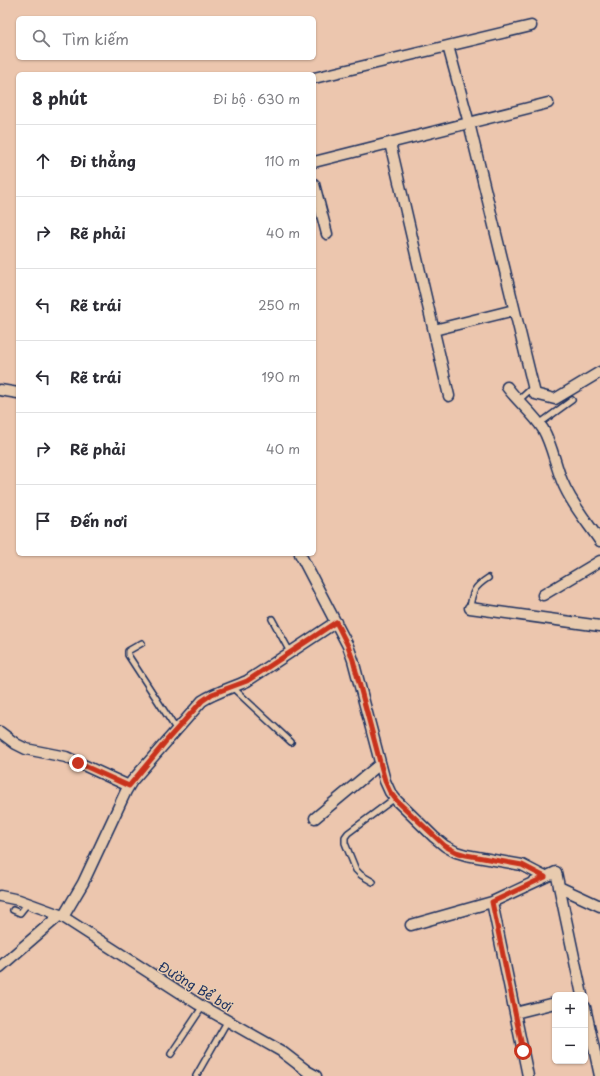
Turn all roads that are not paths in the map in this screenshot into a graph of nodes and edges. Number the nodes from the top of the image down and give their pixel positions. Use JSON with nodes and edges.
{"nodes":[{"id":1,"x":531,"y":26,"type":"dead end"},
{"id":2,"x":448,"y":46,"type":"junction"},
{"id":3,"x":316,"y":78,"type":"edge"},
{"id":4,"x":548,"y":103,"type":"dead end"},
{"id":5,"x":469,"y":123,"type":"junction"},
{"id":6,"x":390,"y":143,"type":"junction"},
{"id":7,"x":316,"y":162,"type":"edge"},
{"id":8,"x":316,"y":192,"type":"edge"},
{"id":9,"x":327,"y":234,"type":"dead end"},
{"id":10,"x":514,"y":310,"type":"junction"},
{"id":11,"x":434,"y":330,"type":"junction"},
{"id":12,"x":600,"y":372,"type":"edge"},
{"id":13,"x":507,"y":387,"type":"dead end"},
{"id":14,"x":533,"y":387,"type":"junction"},
{"id":15,"x":0,"y":390,"type":"edge"},
{"id":16,"x":16,"y":393,"type":"edge"},
{"id":17,"x":449,"y":396,"type":"dead end"},
{"id":18,"x":572,"y":400,"type":"dead end"},
{"id":19,"x":518,"y":401,"type":"junction"},
{"id":20,"x":539,"y":424,"type":"junction"},
{"id":21,"x":600,"y":541,"type":"edge"},
{"id":22,"x":301,"y":556,"type":"edge"},
{"id":23,"x":600,"y":561,"type":"edge"},
{"id":24,"x":488,"y":578,"type":"dead end"},
{"id":25,"x":543,"y":594,"type":"dead end"},
{"id":26,"x":470,"y":608,"type":"joint"},
{"id":27,"x":272,"y":619,"type":"dead end"},
{"id":28,"x":336,"y":622,"type":"junction"},
{"id":29,"x":600,"y":626,"type":"edge"},
{"id":30,"x":142,"y":642,"type":"dead end"},
{"id":31,"x":290,"y":652,"type":"junction"},
{"id":32,"x":232,"y":687,"type":"junction"},
{"id":33,"x":176,"y":729,"type":"junction"},
{"id":34,"x":0,"y":732,"type":"edge"},
{"id":35,"x":291,"y":742,"type":"dead end"},
{"id":36,"x":380,"y":764,"type":"junction"},
{"id":37,"x":129,"y":786,"type":"junction"},
{"id":38,"x":395,"y":798,"type":"junction"},
{"id":39,"x":315,"y":818,"type":"dead end"},
{"id":40,"x":545,"y":877,"type":"junction"},
{"id":41,"x":373,"y":882,"type":"dead end"},
{"id":42,"x":560,"y":887,"type":"junction"},
{"id":43,"x":0,"y":896,"type":"edge"},
{"id":44,"x":492,"y":902,"type":"junction"},
{"id":45,"x":28,"y":903,"type":"junction"},
{"id":46,"x":600,"y":906,"type":"edge"},
{"id":47,"x":13,"y":910,"type":"dead end"},
{"id":48,"x":62,"y":916,"type":"junction"},
{"id":49,"x":411,"y":925,"type":"dead end"},
{"id":50,"x":0,"y":968,"type":"edge"},
{"id":51,"x":581,"y":992,"type":"edge"},
{"id":52,"x":552,"y":1004,"type":"edge"},
{"id":53,"x":203,"y":1006,"type":"junction"},
{"id":54,"x":515,"y":1012,"type":"junction"},
{"id":55,"x":228,"y":1020,"type":"junction"},
{"id":56,"x":588,"y":1021,"type":"edge"},
{"id":57,"x":171,"y":1054,"type":"dead end"},
{"id":58,"x":196,"y":1076,"type":"edge"},
{"id":59,"x":316,"y":1076,"type":"edge"},
{"id":60,"x":528,"y":1076,"type":"edge"},
{"id":61,"x":600,"y":1076,"type":"edge"}],
"edges":[{"from":1,"to":2,"type":"street"},
{"from":2,"to":3,"type":"street"},
{"from":2,"to":5,"type":"street"},
{"from":4,"to":5,"type":"street"},
{"from":5,"to":6,"type":"street"},
{"from":5,"to":10,"type":"street"},
{"from":6,"to":7,"type":"street"},
{"from":6,"to":11,"type":"street"},
{"from":8,"to":9,"type":"street"},
{"from":10,"to":11,"type":"street"},
{"from":10,"to":14,"type":"street"},
{"from":11,"to":17,"type":"street"},
{"from":12,"to":14,"type":"street"},
{"from":13,"to":19,"type":"street"},
{"from":14,"to":19,"type":"lane"},
{"from":15,"to":16,"type":"street"},
{"from":18,"to":20,"type":"lane"},
{"from":19,"to":20,"type":"street"},
{"from":20,"to":21,"type":"street"},
{"from":22,"to":28,"type":"street"},
{"from":23,"to":25,"type":"street"},
{"from":24,"to":26,"type":"lane"},
{"from":26,"to":29,"type":"street"},
{"from":27,"to":31,"type":"lane"},
{"from":28,"to":31,"type":"street"},
{"from":28,"to":36,"type":"street"},
{"from":30,"to":33,"type":"lane"},
{"from":31,"to":32,"type":"street"},
{"from":32,"to":33,"type":"street"},
{"from":32,"to":35,"type":"lane"},
{"from":33,"to":37,"type":"street"},
{"from":34,"to":37,"type":"street"},
{"from":36,"to":38,"type":"street"},
{"from":36,"to":39,"type":"street"},
{"from":37,"to":48,"type":"street"},
{"from":38,"to":40,"type":"street"},
{"from":38,"to":41,"type":"lane"},
{"from":40,"to":42,"type":"street"},
{"from":40,"to":44,"type":"street"},
{"from":42,"to":46,"type":"street"},
{"from":42,"to":51,"type":"street"},
{"from":43,"to":45,"type":"street","name":"Đường Bể bơi"},
{"from":44,"to":49,"type":"street"},
{"from":44,"to":54,"type":"street"},
{"from":45,"to":47,"type":"lane"},
{"from":45,"to":48,"type":"street","name":"Đường Bể bơi"},
{"from":48,"to":50,"type":"street"},
{"from":48,"to":53,"type":"street","name":"Đường Bể bơi"},
{"from":52,"to":54,"type":"street"},
{"from":53,"to":55,"type":"street","name":"Đường Bể bơi"},
{"from":53,"to":57,"type":"lane"},
{"from":54,"to":60,"type":"street"},
{"from":55,"to":58,"type":"lane"},
{"from":55,"to":59,"type":"street","name":"Đường Bể bơi"},
{"from":56,"to":61,"type":"street"}]}
